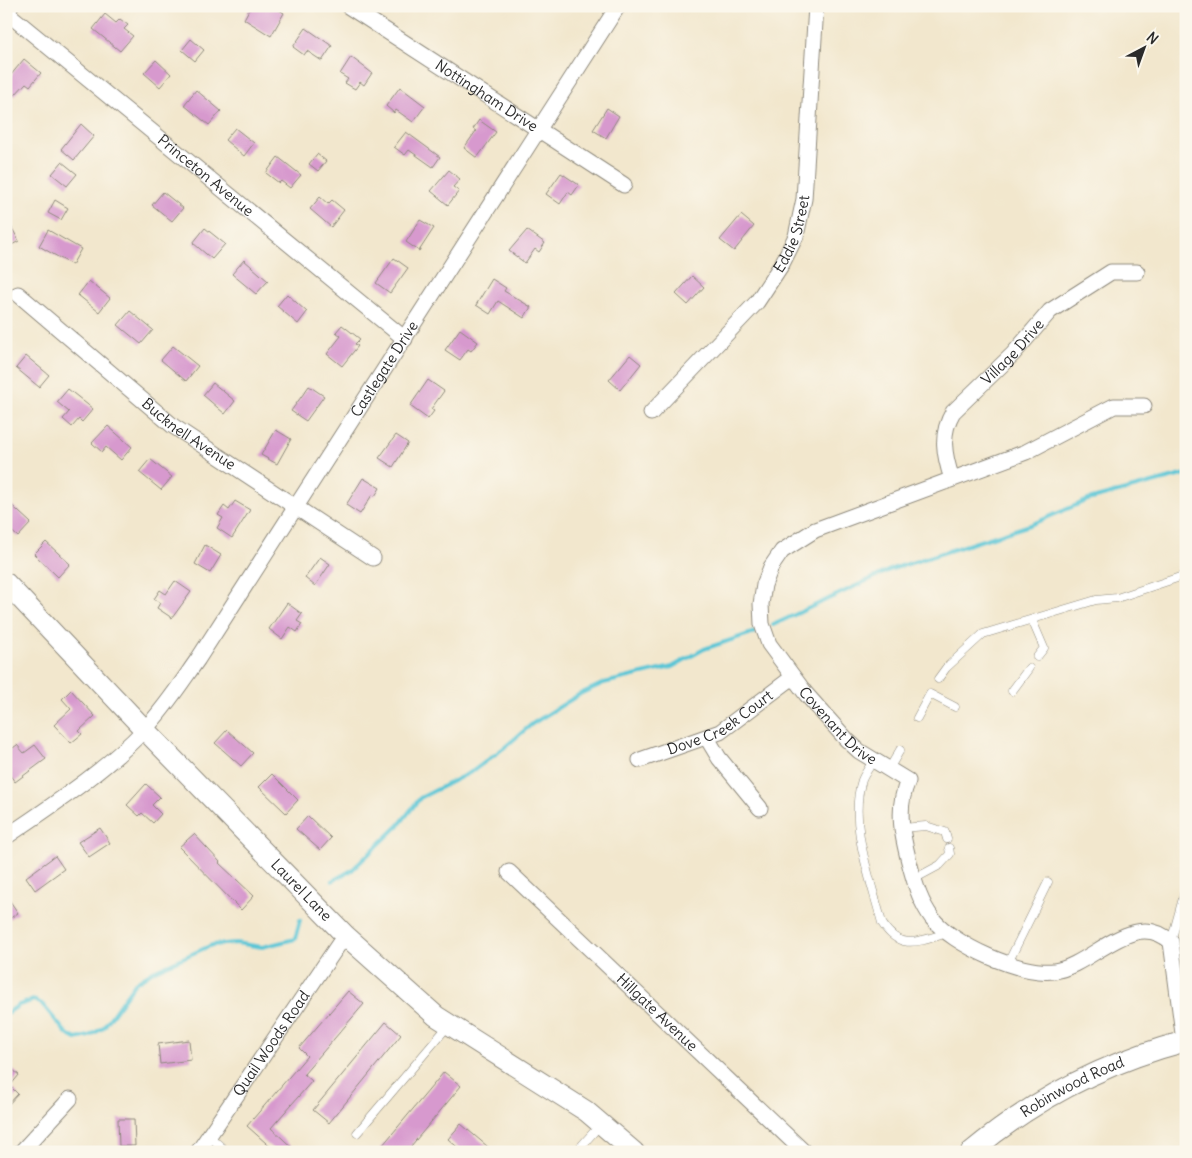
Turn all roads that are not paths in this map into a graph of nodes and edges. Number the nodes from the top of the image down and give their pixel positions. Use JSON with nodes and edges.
{"nodes":[{"id":1,"x":348,"y":6,"type":"edge"},
{"id":2,"x":618,"y":6,"type":"edge"},
{"id":3,"x":816,"y":6,"type":"edge"},
{"id":4,"x":7,"y":9,"type":"edge"},
{"id":5,"x":540,"y":130,"type":"junction"},
{"id":6,"x":624,"y":185,"type":"dead end"},
{"id":7,"x":1137,"y":272,"type":"dead end"},
{"id":8,"x":18,"y":294,"type":"dead end"},
{"id":9,"x":404,"y":339,"type":"junction"},
{"id":10,"x":1144,"y":406,"type":"dead end"},
{"id":11,"x":651,"y":413,"type":"dead end"},
{"id":12,"x":952,"y":479,"type":"junction"},
{"id":13,"x":296,"y":508,"type":"junction"},
{"id":14,"x":373,"y":558,"type":"dead end"},
{"id":15,"x":1186,"y":575,"type":"edge"},
{"id":16,"x":6,"y":583,"type":"edge"},
{"id":17,"x":1032,"y":620,"type":"junction"},
{"id":18,"x":1038,"y":657,"type":"dead end"},
{"id":19,"x":1029,"y":668,"type":"dead end"},
{"id":20,"x":793,"y":676,"type":"junction"},
{"id":21,"x":938,"y":680,"type":"dead end"},
{"id":22,"x":1012,"y":690,"type":"dead end"},
{"id":23,"x":955,"y":707,"type":"dead end"},
{"id":24,"x":917,"y":718,"type":"dead end"},
{"id":25,"x":144,"y":729,"type":"junction"},
{"id":26,"x":707,"y":738,"type":"junction"},
{"id":27,"x":900,"y":750,"type":"dead end"},
{"id":28,"x":640,"y":760,"type":"dead end"},
{"id":29,"x":874,"y":760,"type":"junction"},
{"id":30,"x":889,"y":769,"type":"junction"},
{"id":31,"x":760,"y":808,"type":"dead end"},
{"id":32,"x":902,"y":828,"type":"junction"},
{"id":33,"x":6,"y":837,"type":"edge"},
{"id":34,"x":946,"y":839,"type":"dead end"},
{"id":35,"x":949,"y":848,"type":"dead end"},
{"id":36,"x":509,"y":872,"type":"dead end"},
{"id":37,"x":914,"y":879,"type":"junction"},
{"id":38,"x":1048,"y":882,"type":"dead end"},
{"id":39,"x":1186,"y":887,"type":"edge"},
{"id":40,"x":947,"y":933,"type":"junction"},
{"id":41,"x":345,"y":935,"type":"junction"},
{"id":42,"x":1170,"y":942,"type":"junction"},
{"id":43,"x":1008,"y":963,"type":"junction"},
{"id":44,"x":450,"y":1025,"type":"junction"},
{"id":45,"x":1185,"y":1041,"type":"edge"},
{"id":46,"x":70,"y":1099,"type":"dead end"},
{"id":47,"x":601,"y":1123,"type":"junction"},
{"id":48,"x":357,"y":1133,"type":"dead end"},
{"id":49,"x":209,"y":1136,"type":"junction"},
{"id":50,"x":22,"y":1152,"type":"edge"},
{"id":51,"x":198,"y":1152,"type":"edge"},
{"id":52,"x":227,"y":1152,"type":"edge"},
{"id":53,"x":576,"y":1152,"type":"edge"},
{"id":54,"x":634,"y":1152,"type":"edge"},
{"id":55,"x":804,"y":1152,"type":"edge"},
{"id":56,"x":971,"y":1152,"type":"edge"}],
"edges":[{"from":1,"to":5,"type":"street","name":"Nottingham Drive"},
{"from":2,"to":5,"type":"street","name":"Castlegate Drive"},
{"from":3,"to":11,"type":"street","name":"Eddie Street"},
{"from":4,"to":9,"type":"street","name":"Princeton Avenue"},
{"from":5,"to":6,"type":"street","name":"Nottingham Drive"},
{"from":5,"to":9,"type":"street","name":"Castlegate Drive"},
{"from":7,"to":12,"type":"street","name":"Village Drive"},
{"from":8,"to":13,"type":"street","name":"Bucknell Avenue"},
{"from":9,"to":13,"type":"street","name":"Castlegate Drive"},
{"from":10,"to":12,"type":"street","name":"Covenant Drive"},
{"from":12,"to":20,"type":"street","name":"Covenant Drive"},
{"from":13,"to":14,"type":"street","name":"Bucknell Avenue"},
{"from":13,"to":25,"type":"street","name":"Castlegate Drive"},
{"from":15,"to":17,"type":"lane"},
{"from":16,"to":25,"type":"street","name":"Laurel Lane"},
{"from":17,"to":18,"type":"lane"},
{"from":17,"to":21,"type":"lane"},
{"from":19,"to":22,"type":"lane"},
{"from":20,"to":26,"type":"street","name":"Dove Creek Court"},
{"from":20,"to":29,"type":"street","name":"Covenant Drive"},
{"from":23,"to":24,"type":"lane"},
{"from":25,"to":33,"type":"street","name":"Castlegate Drive"},
{"from":25,"to":41,"type":"street","name":"Laurel Lane"},
{"from":26,"to":28,"type":"street","name":"Dove Creek Court"},
{"from":26,"to":31,"type":"street"},
{"from":27,"to":30,"type":"lane"},
{"from":29,"to":30,"type":"street","name":"Covenant Drive"},
{"from":29,"to":40,"type":"lane"},
{"from":30,"to":32,"type":"street","name":"Covenant Drive"},
{"from":32,"to":34,"type":"lane"},
{"from":32,"to":37,"type":"street","name":"Covenant Drive"},
{"from":35,"to":37,"type":"lane"},
{"from":36,"to":55,"type":"street","name":"Hillgate Avenue"},
{"from":37,"to":40,"type":"street","name":"Covenant Drive"},
{"from":38,"to":43,"type":"lane"},
{"from":39,"to":42,"type":"lane"},
{"from":40,"to":43,"type":"street","name":"Covenant Drive"},
{"from":41,"to":44,"type":"street","name":"Laurel Lane"},
{"from":41,"to":49,"type":"street","name":"Quail Woods Road"},
{"from":42,"to":43,"type":"street","name":"Covenant Drive"},
{"from":42,"to":45,"type":"street"},
{"from":44,"to":47,"type":"street","name":"Laurel Lane"},
{"from":44,"to":48,"type":"lane"},
{"from":45,"to":56,"type":"street","name":"Robinwood Road"},
{"from":46,"to":50,"type":"street"},
{"from":47,"to":53,"type":"lane"},
{"from":47,"to":54,"type":"street","name":"Laurel Lane"},
{"from":49,"to":51,"type":"street","name":"Quail Woods Road"},
{"from":49,"to":52,"type":"lane"}]}
